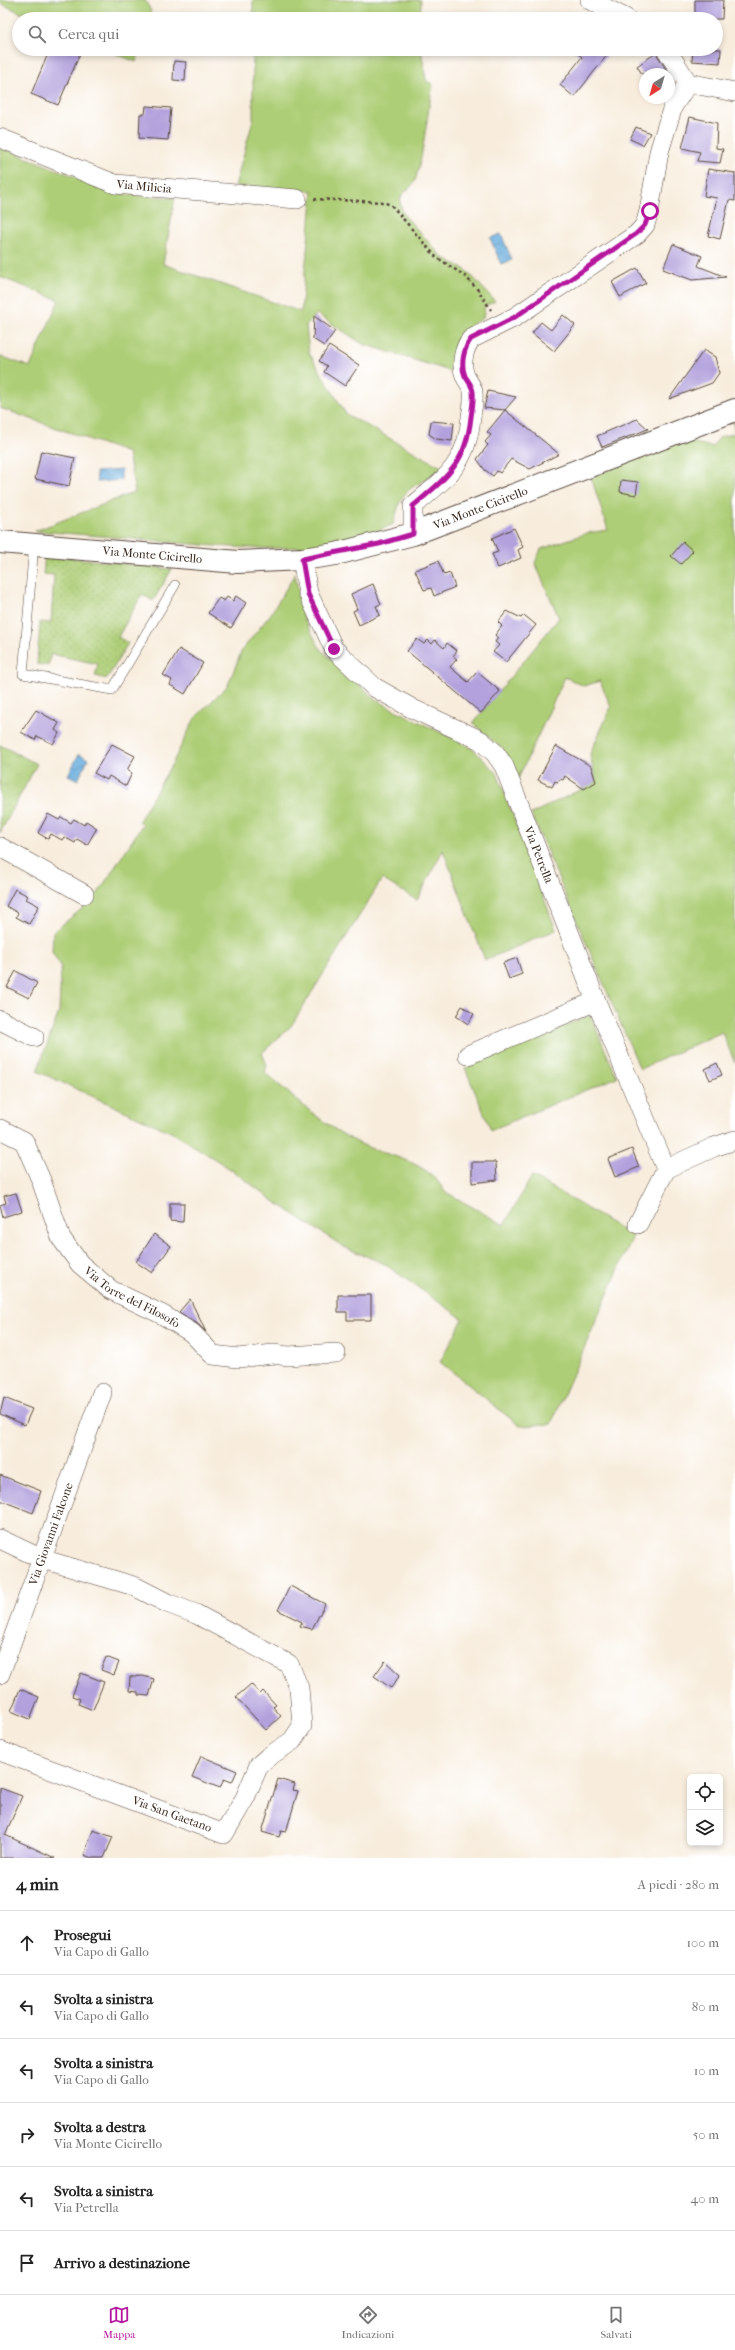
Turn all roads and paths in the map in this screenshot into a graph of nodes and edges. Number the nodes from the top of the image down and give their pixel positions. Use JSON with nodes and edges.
{"nodes":[{"id":1,"x":590,"y":0,"type":"edge"},
{"id":2,"x":613,"y":12,"type":"edge"},
{"id":3,"x":670,"y":56,"type":"edge"},
{"id":4,"x":688,"y":83,"type":"junction"},
{"id":5,"x":735,"y":92,"type":"edge"},
{"id":6,"x":0,"y":138,"type":"edge"},
{"id":7,"x":297,"y":199,"type":"joint"},
{"id":8,"x":498,"y":325,"type":"junction"},
{"id":9,"x":735,"y":410,"type":"edge"},
{"id":10,"x":413,"y":534,"type":"junction"},
{"id":11,"x":0,"y":542,"type":"edge"},
{"id":12,"x":34,"y":544,"type":"junction"},
{"id":13,"x":302,"y":559,"type":"junction"},
{"id":14,"x":175,"y":584,"type":"dead end"},
{"id":15,"x":0,"y":847,"type":"edge"},
{"id":16,"x":84,"y":894,"type":"dead end"},
{"id":17,"x":596,"y":1001,"type":"junction"},
{"id":18,"x":0,"y":1020,"type":"edge"},
{"id":19,"x":34,"y":1037,"type":"dead end"},
{"id":20,"x":468,"y":1055,"type":"dead end"},
{"id":21,"x":0,"y":1129,"type":"edge"},
{"id":22,"x":735,"y":1140,"type":"edge"},
{"id":23,"x":666,"y":1168,"type":"junction"},
{"id":24,"x":638,"y":1224,"type":"dead end"},
{"id":25,"x":336,"y":1353,"type":"dead end"},
{"id":26,"x":102,"y":1393,"type":"dead end"},
{"id":27,"x":0,"y":1540,"type":"edge"},
{"id":28,"x":42,"y":1559,"type":"junction"},
{"id":29,"x":0,"y":1674,"type":"edge"},
{"id":30,"x":0,"y":1751,"type":"edge"}],
"edges":[{"from":1,"to":2,"type":"street"},
{"from":3,"to":4,"type":"street"},
{"from":4,"to":5,"type":"street"},
{"from":4,"to":8,"type":"street"},
{"from":6,"to":7,"type":"street","name":"Via Milicia"},
{"from":7,"to":8,"type":"path"},
{"from":8,"to":10,"type":"street"},
{"from":9,"to":10,"type":"street","name":"Via Monte Cicirello"},
{"from":10,"to":13,"type":"street","name":"Via Monte Cicirello"},
{"from":11,"to":12,"type":"street","name":"Via Monte Cicirello"},
{"from":12,"to":13,"type":"street","name":"Via Monte Cicirello"},
{"from":12,"to":14,"type":"lane"},
{"from":13,"to":17,"type":"street","name":"Via Petrella"},
{"from":15,"to":16,"type":"street"},
{"from":17,"to":20,"type":"street"},
{"from":17,"to":23,"type":"street","name":"Via Petrella"},
{"from":18,"to":19,"type":"street"},
{"from":21,"to":25,"type":"street","name":"Via Torre del Filosofo"},
{"from":22,"to":23,"type":"street"},
{"from":23,"to":24,"type":"street"},
{"from":26,"to":28,"type":"street","name":"Via Giovanni Falcone"},
{"from":27,"to":28,"type":"street"},
{"from":28,"to":29,"type":"street","name":"Via Giovanni Falcone"},
{"from":28,"to":30,"type":"street","name":"Via San Gaetano"}]}
